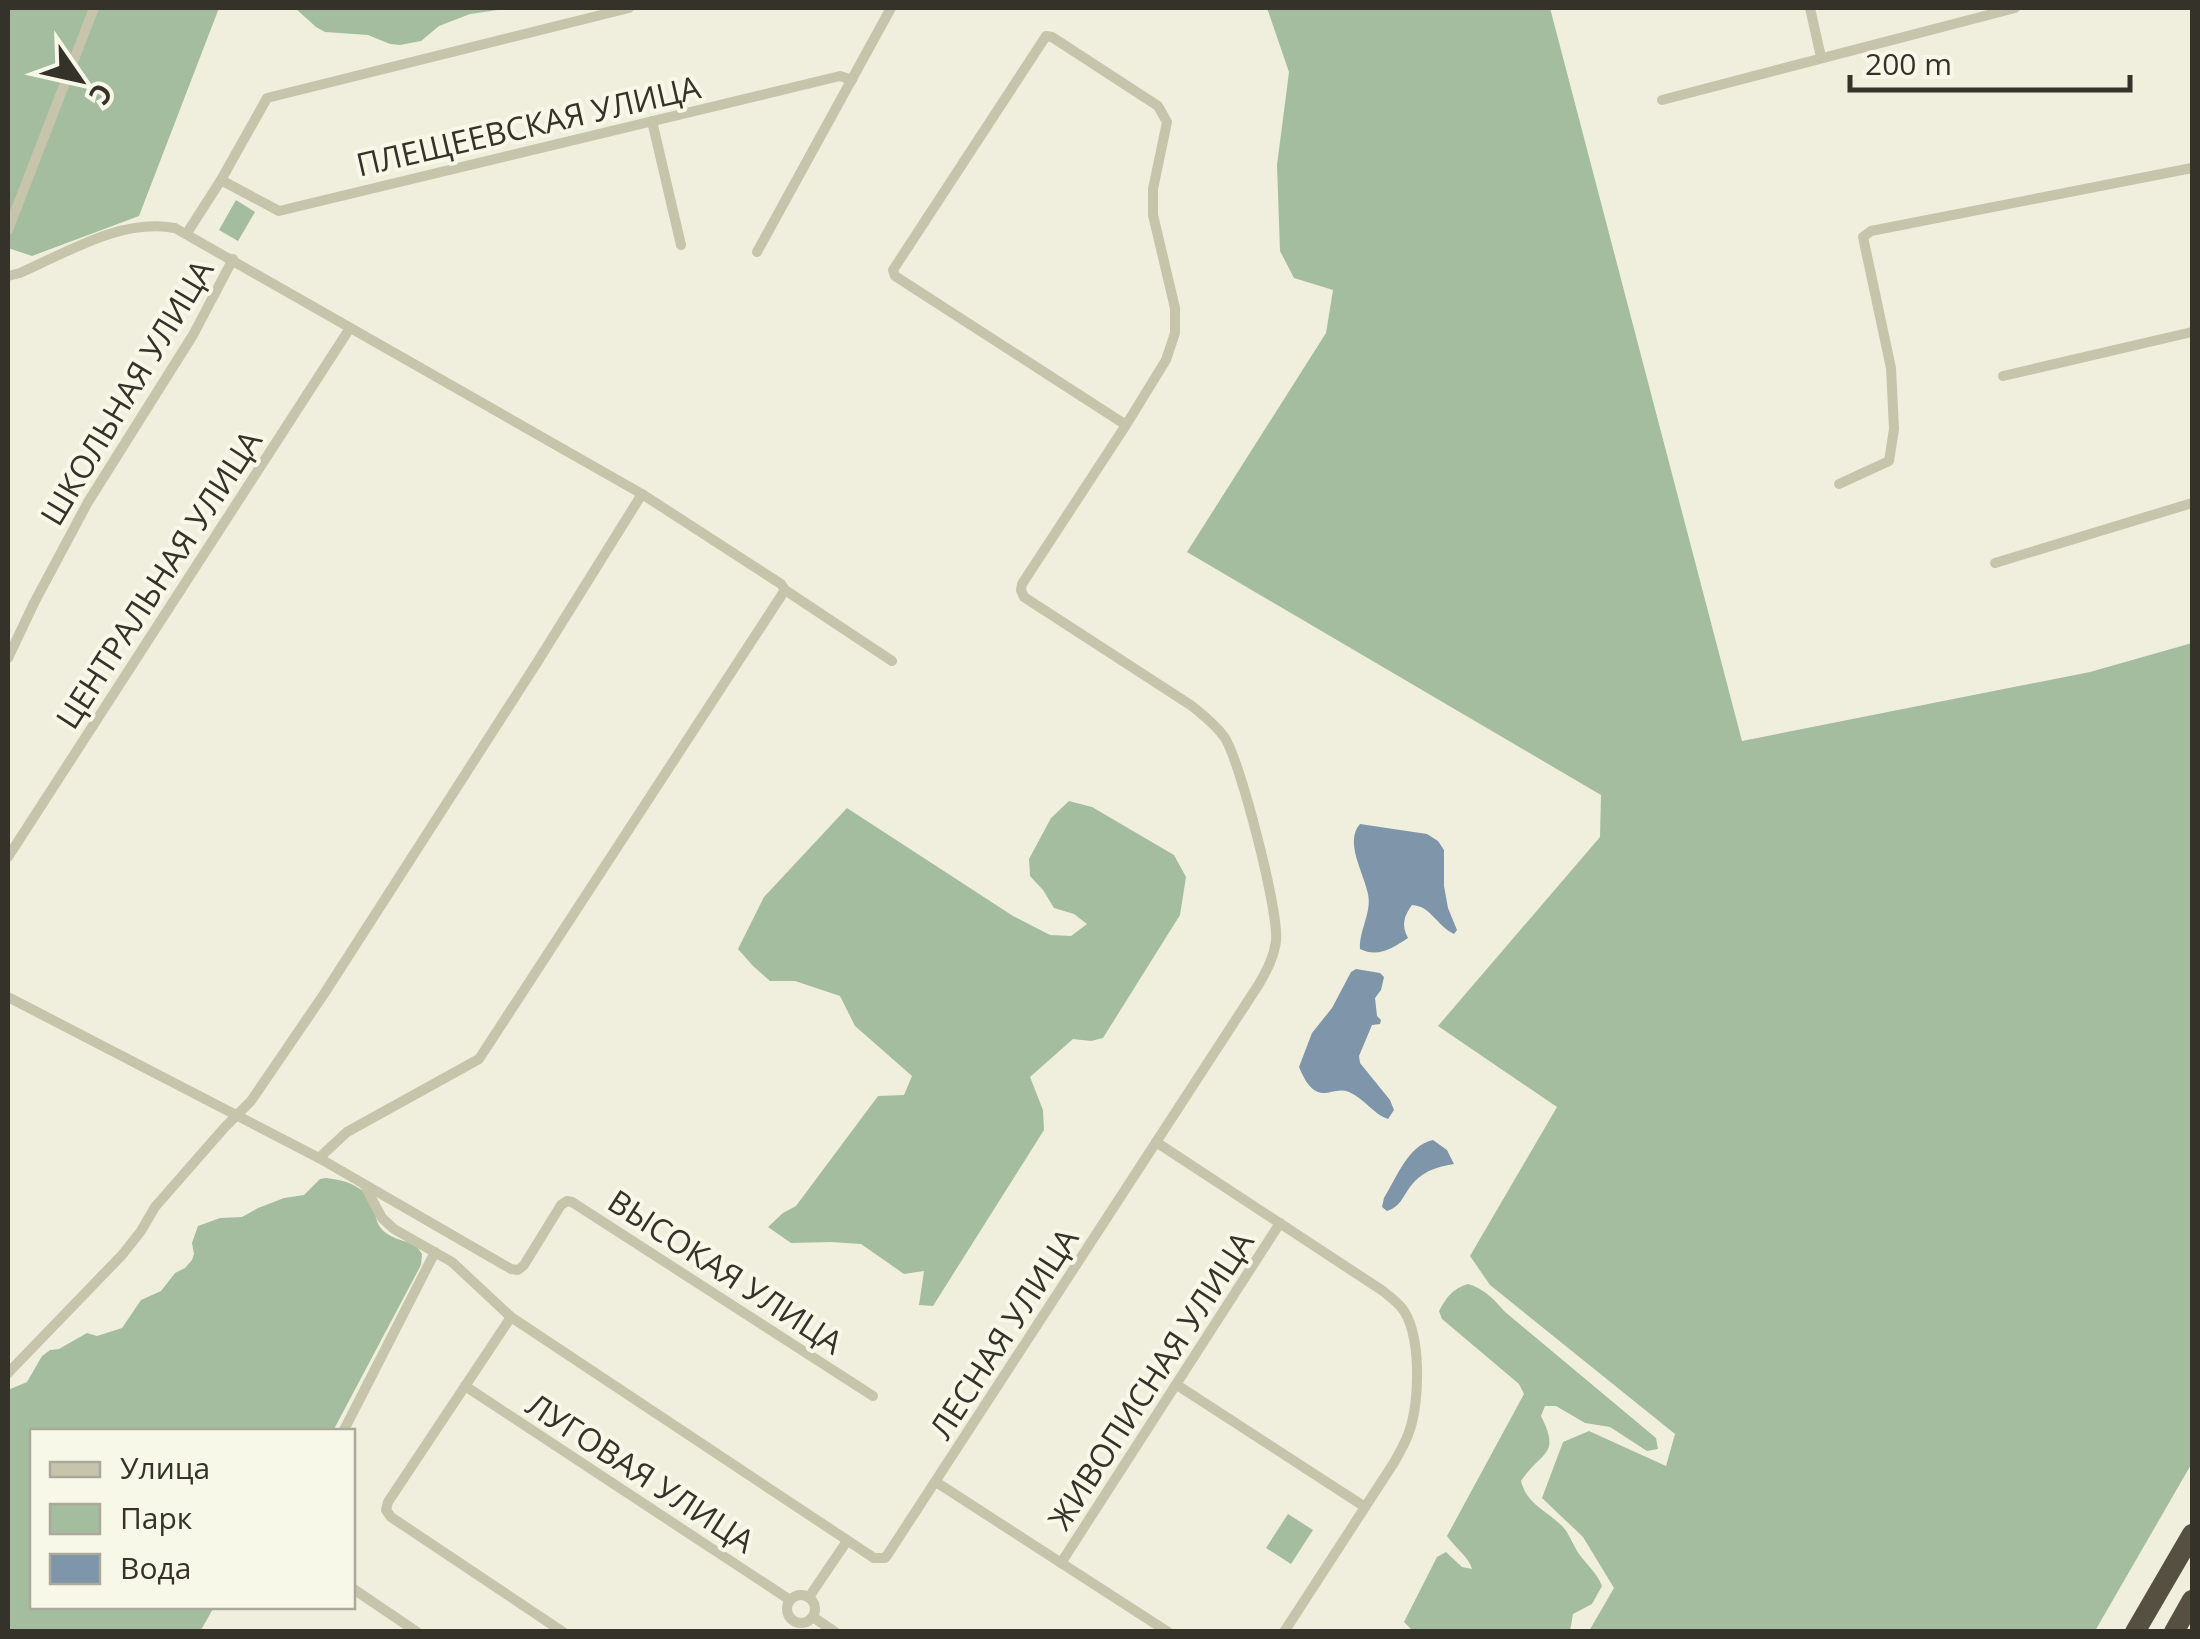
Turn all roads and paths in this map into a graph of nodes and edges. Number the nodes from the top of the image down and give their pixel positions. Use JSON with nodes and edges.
{"nodes":[{"id":1,"x":94,"y":8,"type":"edge"},
{"id":2,"x":629,"y":8,"type":"edge"},
{"id":3,"x":891,"y":8,"type":"edge"},
{"id":4,"x":1810,"y":8,"type":"edge"},
{"id":5,"x":2015,"y":8,"type":"edge"},
{"id":6,"x":1821,"y":57,"type":"junction"},
{"id":7,"x":852,"y":80,"type":"junction"},
{"id":8,"x":1662,"y":100,"type":"dead end"},
{"id":9,"x":652,"y":121,"type":"junction"},
{"id":10,"x":2192,"y":168,"type":"edge"},
{"id":11,"x":221,"y":180,"type":"junction"},
{"id":12,"x":8,"y":230,"type":"edge"},
{"id":13,"x":187,"y":233,"type":"junction"},
{"id":14,"x":681,"y":246,"type":"dead end"},
{"id":15,"x":758,"y":252,"type":"dead end"},
{"id":16,"x":233,"y":260,"type":"junction"},
{"id":17,"x":8,"y":276,"type":"edge"},
{"id":18,"x":350,"y":328,"type":"junction"},
{"id":19,"x":2192,"y":332,"type":"edge"},
{"id":20,"x":2002,"y":376,"type":"dead end"},
{"id":21,"x":1126,"y":425,"type":"junction"},
{"id":22,"x":1839,"y":484,"type":"dead end"},
{"id":23,"x":642,"y":494,"type":"junction"},
{"id":24,"x":2192,"y":503,"type":"edge"},
{"id":25,"x":1994,"y":563,"type":"dead end"},
{"id":26,"x":785,"y":590,"type":"junction"},
{"id":27,"x":8,"y":658,"type":"edge"},
{"id":28,"x":892,"y":661,"type":"dead end"},
{"id":29,"x":8,"y":857,"type":"edge"},
{"id":30,"x":8,"y":997,"type":"edge"},
{"id":31,"x":237,"y":1116,"type":"junction"},
{"id":32,"x":1156,"y":1142,"type":"junction"},
{"id":33,"x":319,"y":1158,"type":"junction"},
{"id":34,"x":365,"y":1186,"type":"junction"},
{"id":35,"x":1280,"y":1224,"type":"junction"},
{"id":36,"x":436,"y":1252,"type":"junction"},
{"id":37,"x":511,"y":1317,"type":"junction"},
{"id":38,"x":8,"y":1374,"type":"edge"},
{"id":39,"x":1177,"y":1385,"type":"junction"},
{"id":40,"x":464,"y":1386,"type":"junction"},
{"id":41,"x":874,"y":1396,"type":"dead end"},
{"id":42,"x":346,"y":1429,"type":"edge"},
{"id":43,"x":936,"y":1482,"type":"junction"},
{"id":44,"x":1364,"y":1508,"type":"junction"},
{"id":45,"x":2192,"y":1534,"type":"edge"},
{"id":46,"x":846,"y":1541,"type":"junction"},
{"id":47,"x":1061,"y":1562,"type":"junction"},
{"id":48,"x":355,"y":1590,"type":"edge"},
{"id":49,"x":809,"y":1597,"type":"junction"},
{"id":50,"x":790,"y":1600,"type":"junction"},
{"id":51,"x":2192,"y":1600,"type":"edge"},
{"id":52,"x":813,"y":1617,"type":"junction"},
{"id":53,"x":790,"y":1626,"type":"edge"},
{"id":54,"x":417,"y":1632,"type":"edge"},
{"id":55,"x":563,"y":1632,"type":"edge"},
{"id":56,"x":835,"y":1632,"type":"edge"},
{"id":57,"x":1168,"y":1632,"type":"edge"},
{"id":58,"x":1284,"y":1632,"type":"edge"},
{"id":59,"x":2135,"y":1632,"type":"edge"},
{"id":60,"x":2174,"y":1632,"type":"edge"}],
"edges":[{"from":1,"to":12,"type":"street"},
{"from":2,"to":11,"type":"street"},
{"from":3,"to":7,"type":"street"},
{"from":4,"to":6,"type":"street"},
{"from":5,"to":6,"type":"street"},
{"from":6,"to":8,"type":"street"},
{"from":7,"to":9,"type":"street","name":"ПЛЕЩЕЕВСКАЯ УЛИЦА"},
{"from":7,"to":15,"type":"street"},
{"from":9,"to":11,"type":"street","name":"ПЛЕЩЕЕВСКАЯ УЛИЦА"},
{"from":9,"to":14,"type":"street"},
{"from":10,"to":22,"type":"street"},
{"from":11,"to":13,"type":"street"},
{"from":13,"to":16,"type":"street"},
{"from":13,"to":17,"type":"street"},
{"from":16,"to":18,"type":"street"},
{"from":16,"to":27,"type":"street","name":"ШКОЛЬНАЯ УЛИЦА"},
{"from":18,"to":23,"type":"street"},
{"from":18,"to":29,"type":"street","name":"ЦЕНТРАЛЬНАЯ УЛИЦА"},
{"from":19,"to":20,"type":"street"},
{"from":21,"to":21,"type":"street"},
{"from":21,"to":32,"type":"street"},
{"from":23,"to":26,"type":"street"},
{"from":23,"to":31,"type":"street"},
{"from":24,"to":25,"type":"street"},
{"from":26,"to":28,"type":"street"},
{"from":26,"to":33,"type":"street"},
{"from":30,"to":31,"type":"street"},
{"from":31,"to":33,"type":"street"},
{"from":31,"to":38,"type":"street"},
{"from":32,"to":35,"type":"street"},
{"from":32,"to":43,"type":"street","name":"ЛЕСНАЯ УЛИЦА"},
{"from":33,"to":34,"type":"street"},
{"from":34,"to":36,"type":"street"},
{"from":34,"to":41,"type":"street","name":"ВЫСОКАЯ УЛИЦА"},
{"from":35,"to":39,"type":"street","name":"ЖИВОПИСНАЯ УЛИЦА"},
{"from":35,"to":44,"type":"street"},
{"from":36,"to":37,"type":"street"},
{"from":36,"to":42,"type":"street"},
{"from":37,"to":40,"type":"street"},
{"from":37,"to":46,"type":"street"},
{"from":39,"to":44,"type":"street"},
{"from":39,"to":47,"type":"street","name":"ЖИВОПИСНАЯ УЛИЦА"},
{"from":40,"to":50,"type":"street","name":"ЛУГОВАЯ УЛИЦА"},
{"from":40,"to":55,"type":"street"},
{"from":43,"to":46,"type":"street","name":"ЛЕСНАЯ УЛИЦА"},
{"from":43,"to":47,"type":"street"},
{"from":44,"to":58,"type":"street"},
{"from":45,"to":59,"type":"highway"},
{"from":46,"to":49,"type":"street"},
{"from":47,"to":57,"type":"street"},
{"from":48,"to":54,"type":"street"},
{"from":49,"to":50,"type":"street"},
{"from":49,"to":52,"type":"street"},
{"from":50,"to":53,"type":"street"},
{"from":51,"to":60,"type":"highway"},
{"from":52,"to":53,"type":"street"},
{"from":52,"to":56,"type":"street"}]}
